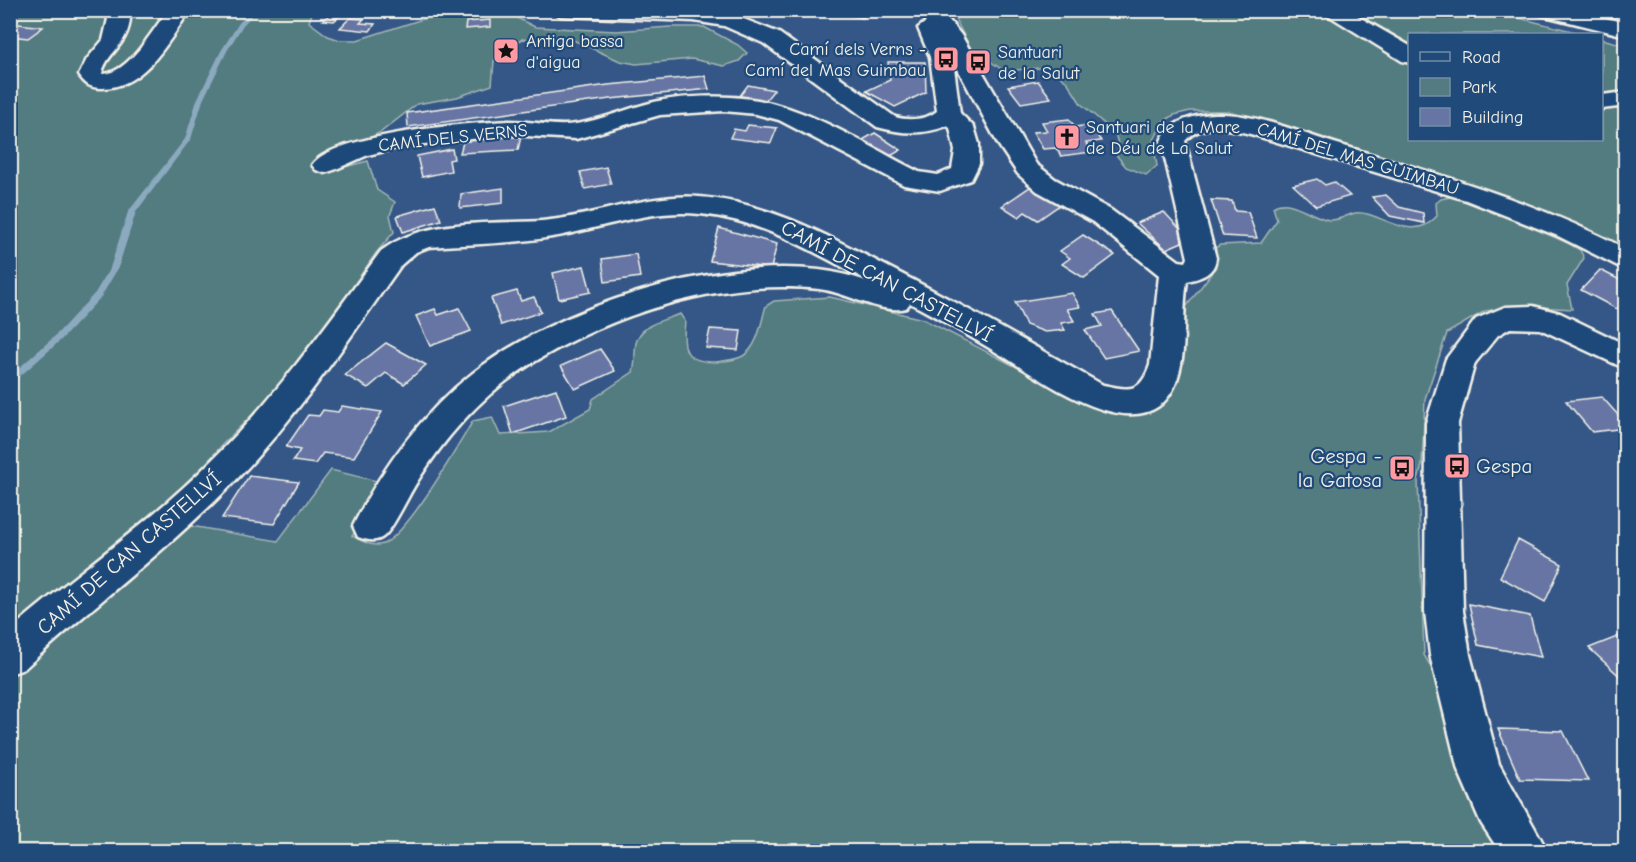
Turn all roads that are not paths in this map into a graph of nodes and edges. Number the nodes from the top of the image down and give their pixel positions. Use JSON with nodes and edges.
{"nodes":[{"id":1,"x":112,"y":10,"type":"edge"},
{"id":2,"x":180,"y":10,"type":"edge"},
{"id":3,"x":561,"y":10,"type":"edge"},
{"id":4,"x":1330,"y":10,"type":"edge"},
{"id":5,"x":1544,"y":10,"type":"edge"},
{"id":6,"x":1586,"y":10,"type":"edge"},
{"id":7,"x":926,"y":13,"type":"edge"},
{"id":8,"x":1626,"y":20,"type":"edge"},
{"id":9,"x":1626,"y":30,"type":"edge"},
{"id":10,"x":1408,"y":55,"type":"edge"},
{"id":11,"x":1626,"y":99,"type":"edge"},
{"id":12,"x":1603,"y":102,"type":"edge"},
{"id":13,"x":946,"y":116,"type":"junction"},
{"id":14,"x":325,"y":165,"type":"dead end"},
{"id":15,"x":1626,"y":261,"type":"edge"},
{"id":16,"x":1174,"y":270,"type":"junction"},
{"id":17,"x":953,"y":313,"type":"junction"},
{"id":18,"x":1626,"y":358,"type":"edge"},
{"id":19,"x":370,"y":526,"type":"dead end"},
{"id":20,"x":10,"y":656,"type":"edge"},
{"id":21,"x":1526,"y":852,"type":"edge"}],
"edges":[{"from":1,"to":2,"type":"main road"},
{"from":3,"to":13,"type":"main road"},
{"from":4,"to":10,"type":"main road"},
{"from":5,"to":9,"type":"main road"},
{"from":6,"to":8,"type":"main road"},
{"from":7,"to":13,"type":"main road"},
{"from":7,"to":16,"type":"main road"},
{"from":11,"to":12,"type":"main road"},
{"from":13,"to":14,"type":"main road","name":"CAMÍ DELS VERNS"},
{"from":15,"to":16,"type":"main road","name":"CAMÍ DEL MAS GUIMBAU"},
{"from":16,"to":17,"type":"main road","name":"CAMÍ DE CAN CASTELLVÍ"},
{"from":17,"to":19,"type":"main road"},
{"from":17,"to":20,"type":"main road","name":"CAMÍ DE CAN CASTELLVÍ"},
{"from":18,"to":21,"type":"main road"}]}
